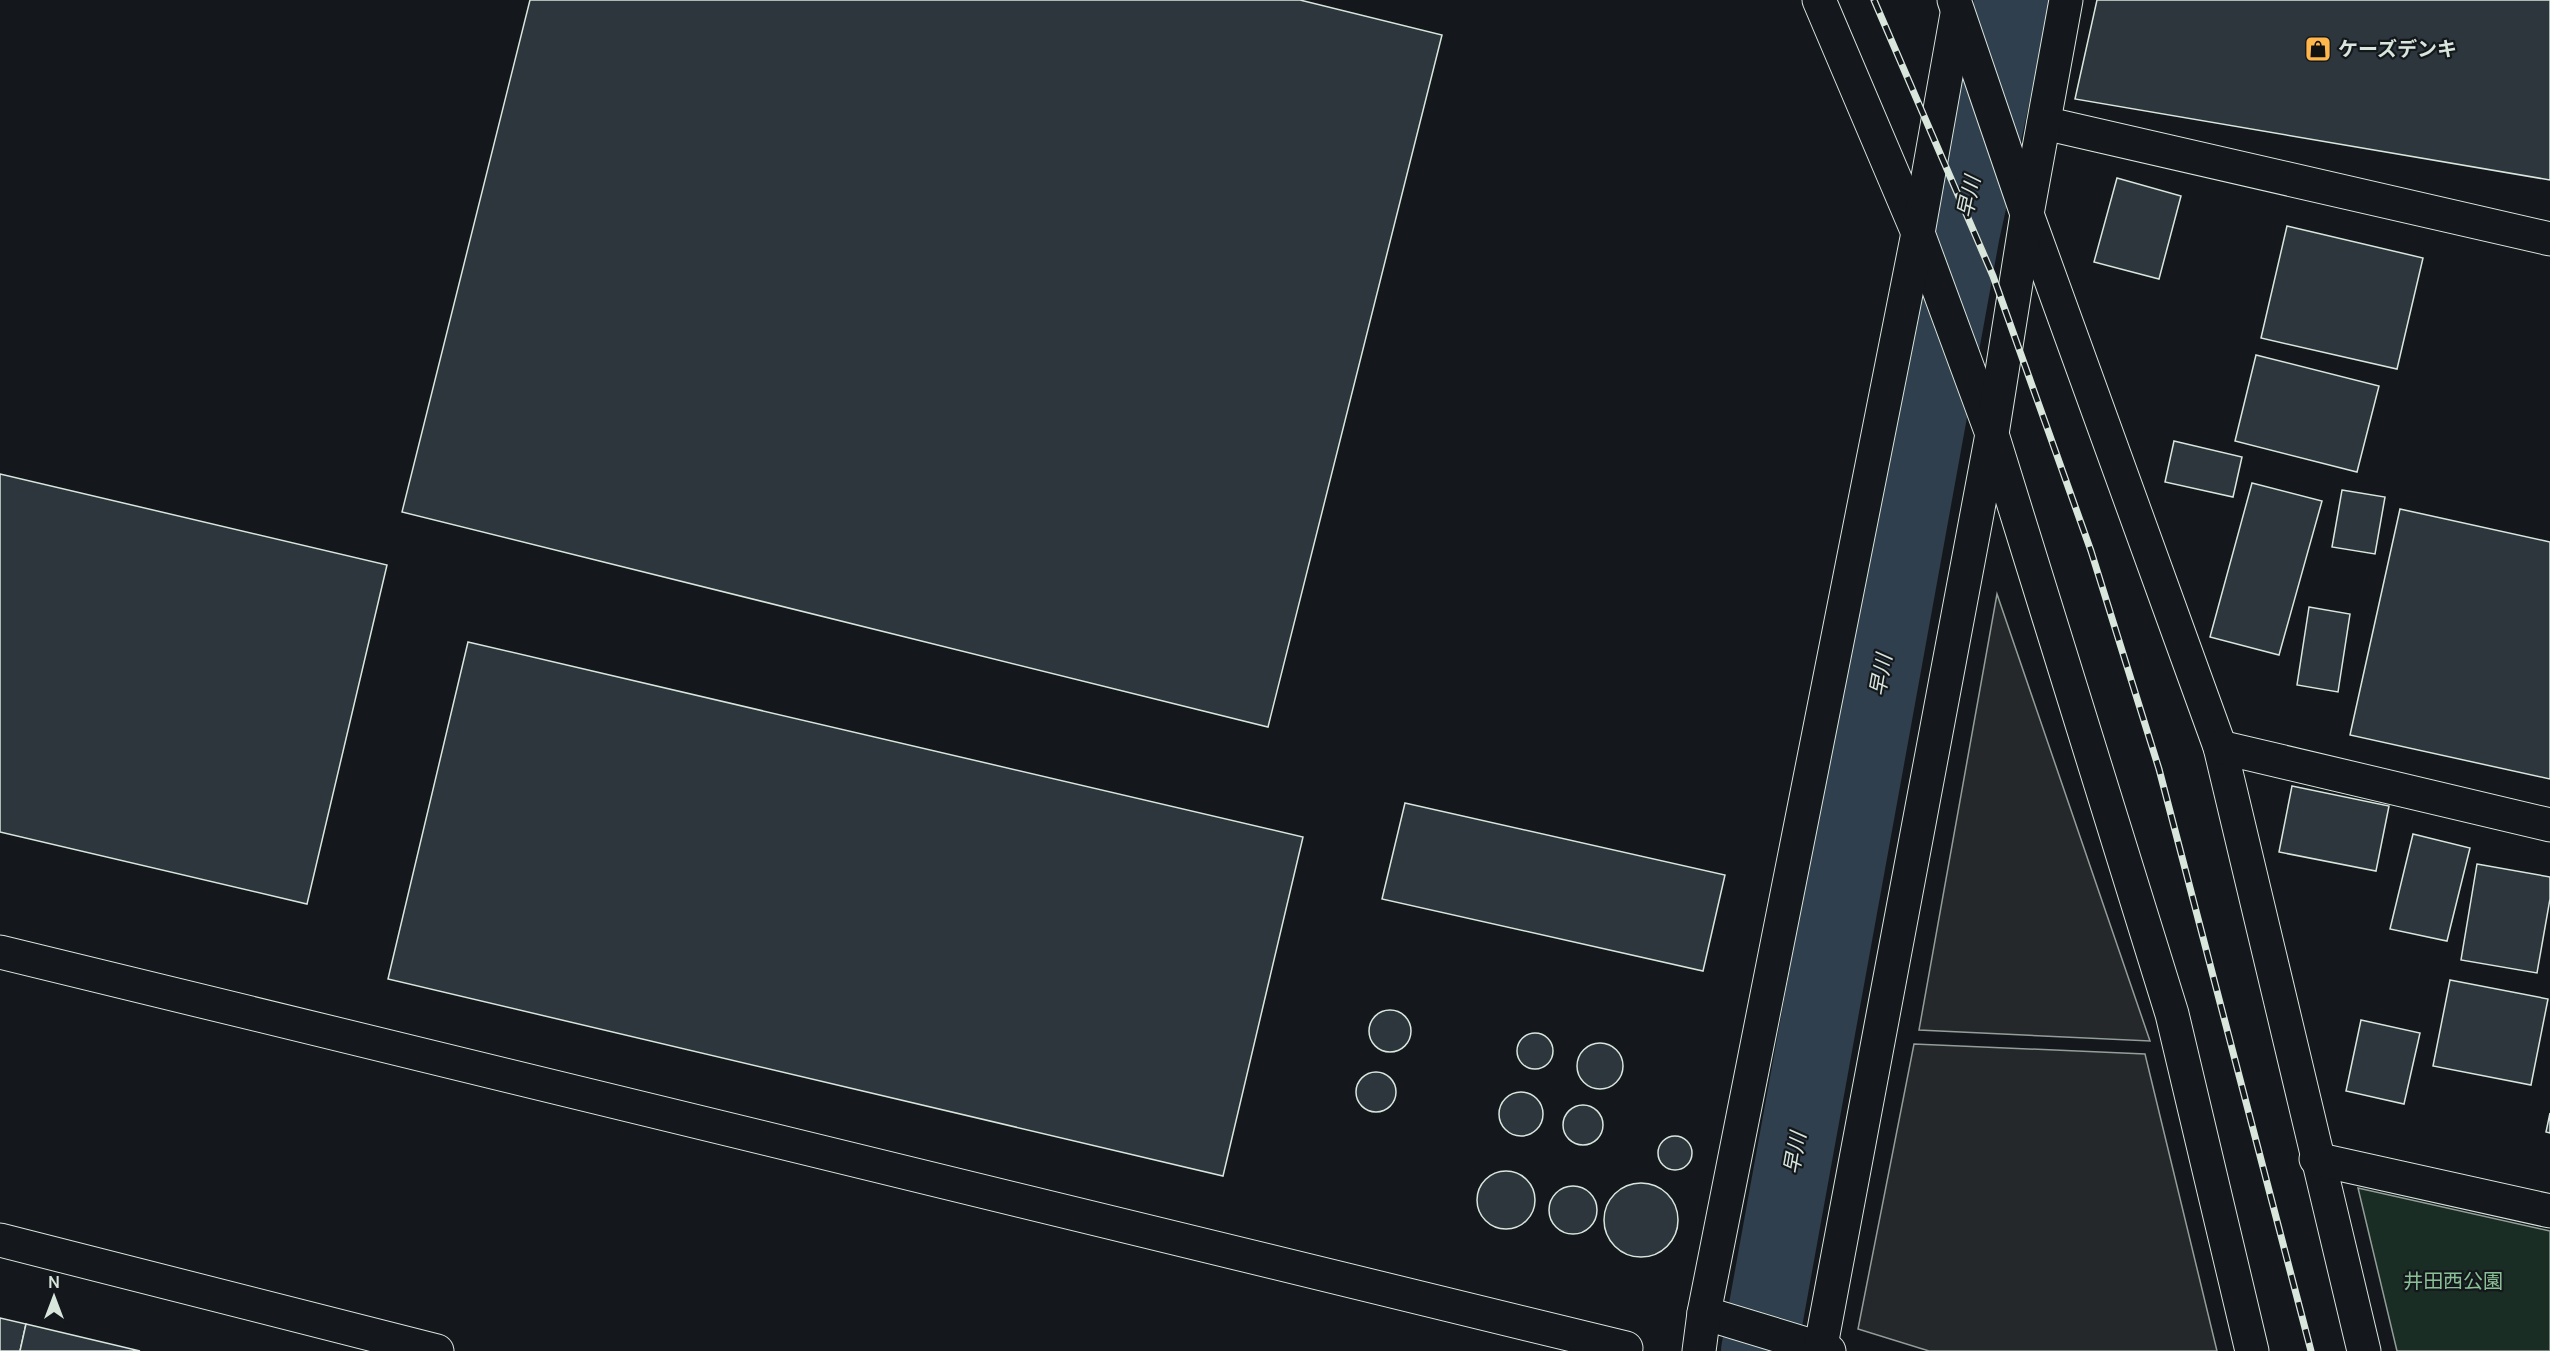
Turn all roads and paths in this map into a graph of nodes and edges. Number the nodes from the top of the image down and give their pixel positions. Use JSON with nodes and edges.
{"nodes":[{"id":1,"x":1819,"y":0,"type":"edge"},
{"id":2,"x":2066,"y":0,"type":"edge"},
{"id":3,"x":1957,"y":3,"type":"edge"},
{"id":4,"x":2044,"y":123,"type":"junction"},
{"id":5,"x":2027,"y":214,"type":"junction"},
{"id":6,"x":1918,"y":233,"type":"junction"},
{"id":7,"x":2550,"y":239,"type":"edge"},
{"id":8,"x":1992,"y":434,"type":"junction"},
{"id":9,"x":2220,"y":747,"type":"junction"},
{"id":10,"x":2550,"y":825,"type":"edge"},
{"id":11,"x":0,"y":952,"type":"edge"},
{"id":12,"x":2316,"y":1159,"type":"junction"},
{"id":13,"x":2550,"y":1211,"type":"edge"},
{"id":14,"x":0,"y":1240,"type":"edge"},
{"id":15,"x":1704,"y":1313,"type":"junction"},
{"id":16,"x":1626,"y":1348,"type":"dead end"},
{"id":17,"x":1823,"y":1350,"type":"edge"},
{"id":18,"x":437,"y":1351,"type":"edge"},
{"id":19,"x":1699,"y":1351,"type":"edge"},
{"id":20,"x":2252,"y":1351,"type":"edge"},
{"id":21,"x":2364,"y":1351,"type":"edge"}],
"edges":[{"from":1,"to":6,"type":"street"},
{"from":2,"to":4,"type":"street"},
{"from":3,"to":5,"type":"street"},
{"from":3,"to":6,"type":"street"},
{"from":4,"to":5,"type":"street"},
{"from":4,"to":7,"type":"street"},
{"from":5,"to":8,"type":"street"},
{"from":5,"to":9,"type":"street"},
{"from":6,"to":8,"type":"street"},
{"from":6,"to":15,"type":"street"},
{"from":8,"to":17,"type":"street"},
{"from":8,"to":20,"type":"street"},
{"from":9,"to":10,"type":"street"},
{"from":9,"to":12,"type":"street"},
{"from":11,"to":16,"type":"street"},
{"from":12,"to":13,"type":"street"},
{"from":12,"to":21,"type":"street"},
{"from":14,"to":18,"type":"street"},
{"from":15,"to":17,"type":"street"},
{"from":15,"to":19,"type":"street"}]}
